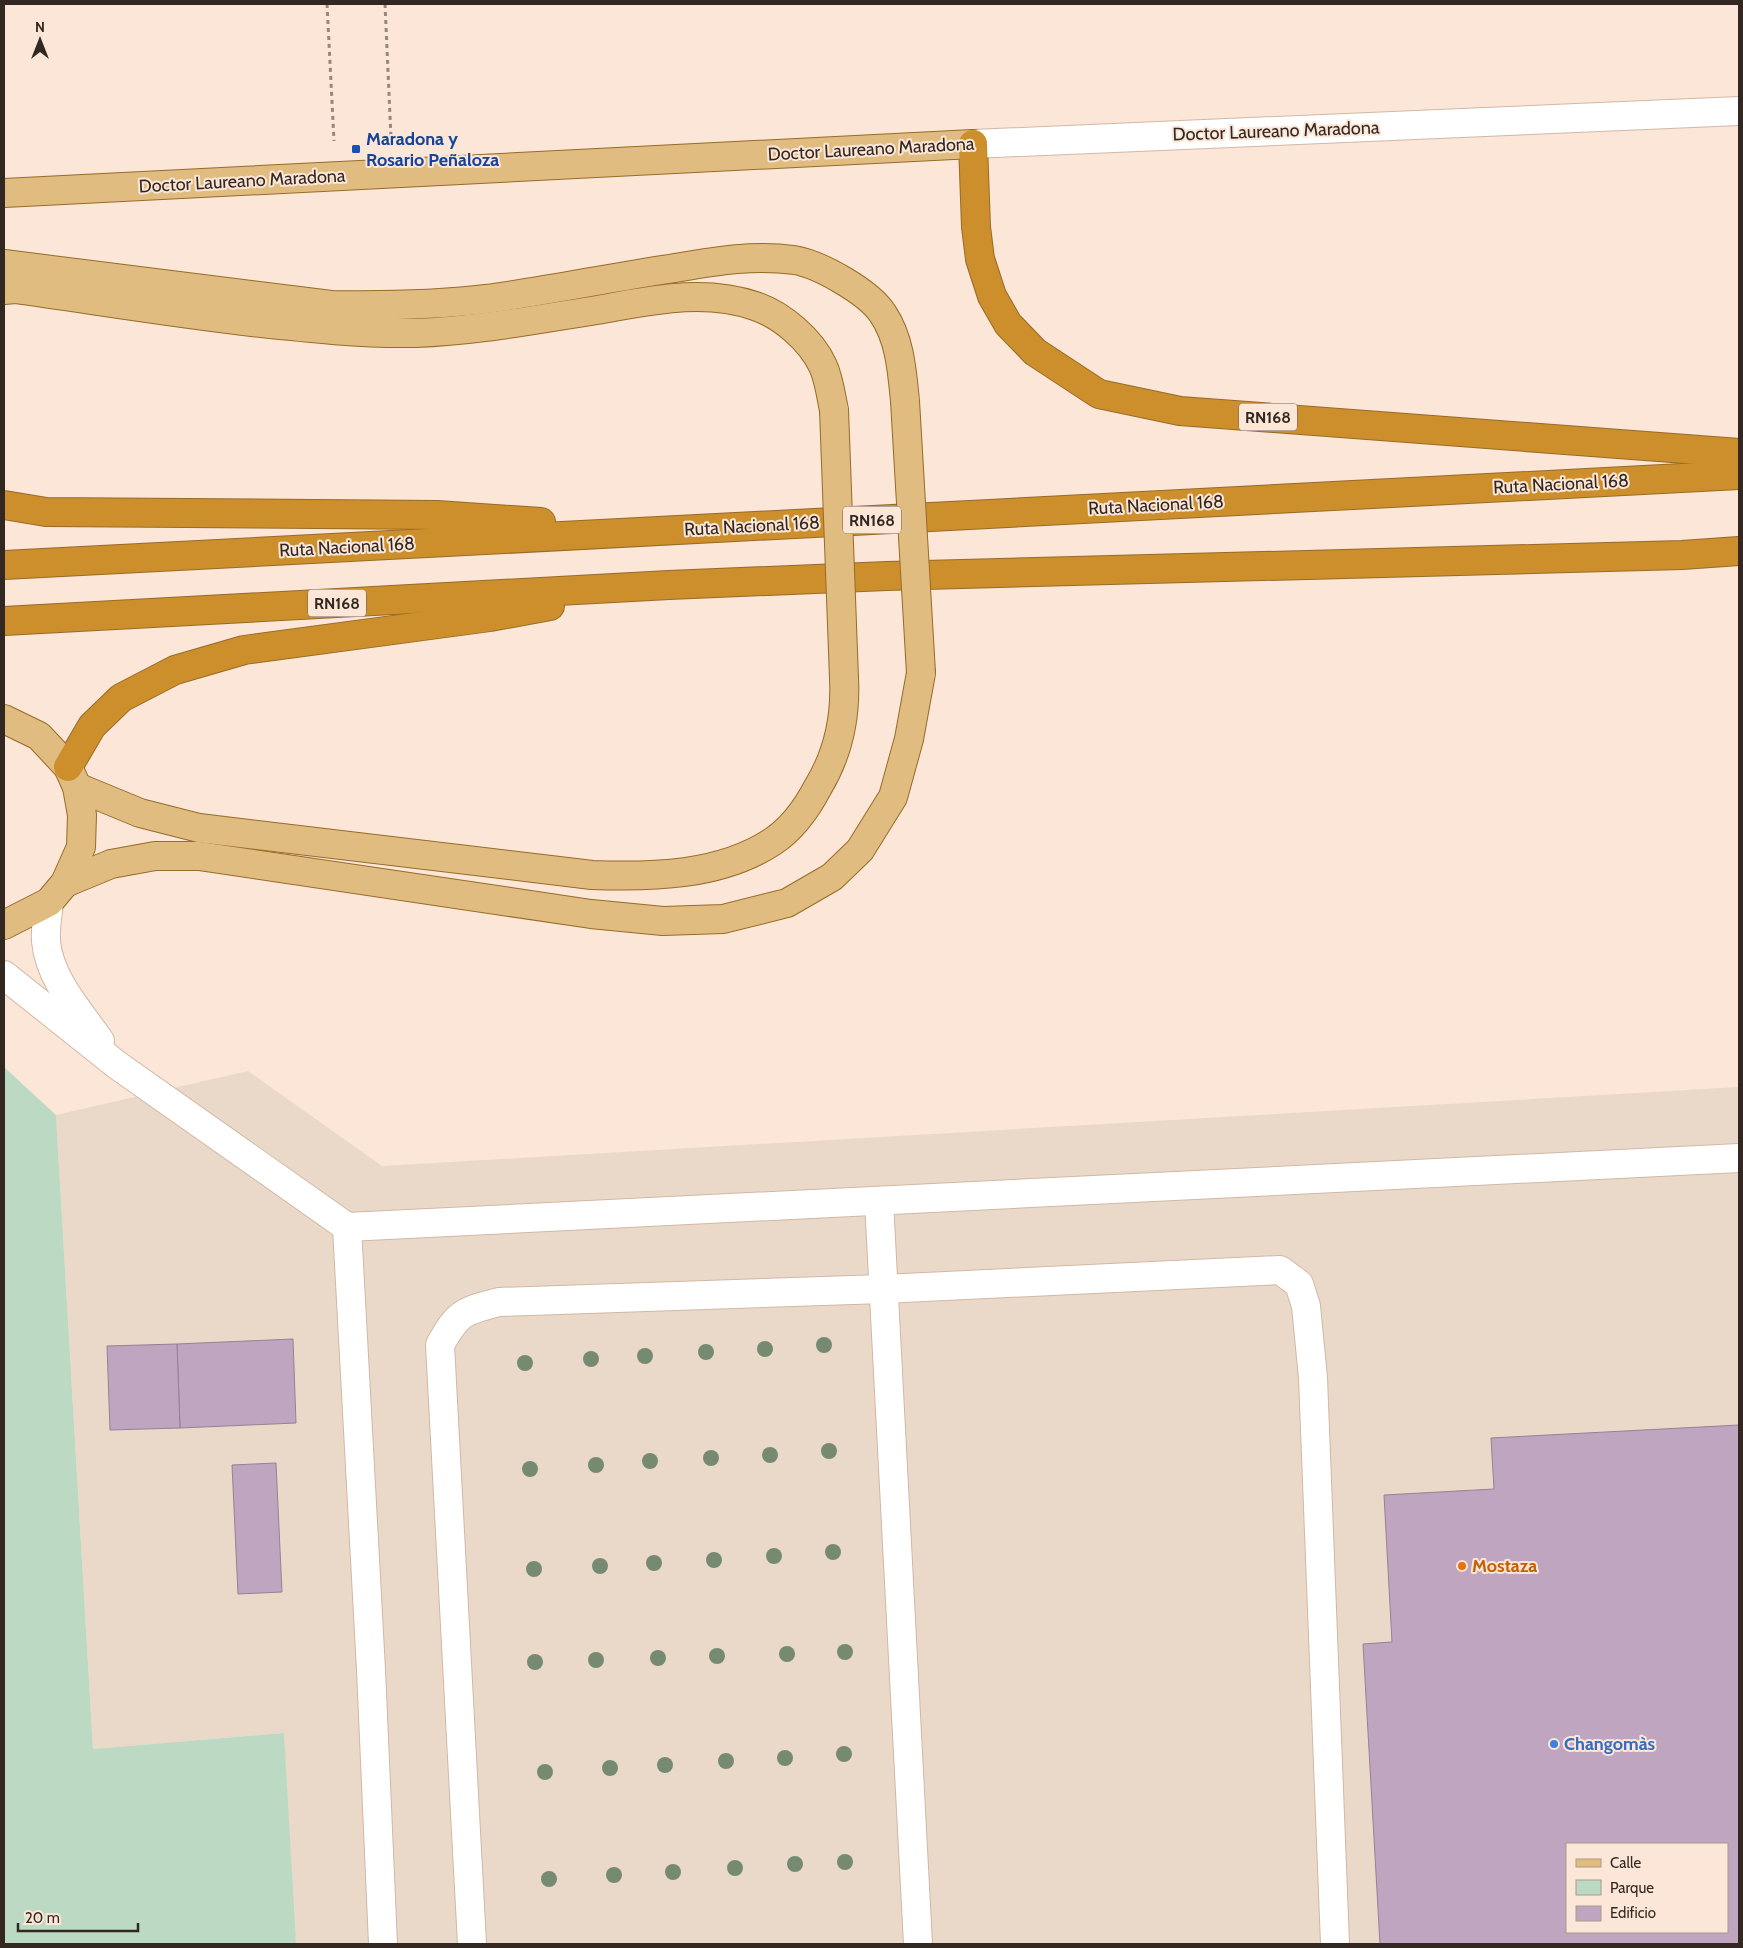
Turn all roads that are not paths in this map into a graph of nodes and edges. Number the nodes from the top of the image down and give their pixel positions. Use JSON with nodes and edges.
{"nodes":[{"id":1,"x":1739,"y":111,"type":"edge"},
{"id":2,"x":973,"y":144,"type":"junction"},
{"id":3,"x":4,"y":193,"type":"edge"},
{"id":4,"x":4,"y":264,"type":"edge"},
{"id":5,"x":4,"y":290,"type":"edge"},
{"id":6,"x":1739,"y":453,"type":"edge"},
{"id":7,"x":1739,"y":475,"type":"edge"},
{"id":8,"x":4,"y":505,"type":"edge"},
{"id":9,"x":665,"y":530,"type":"junction"},
{"id":10,"x":1739,"y":551,"type":"edge"},
{"id":11,"x":4,"y":564,"type":"edge"},
{"id":12,"x":670,"y":585,"type":"junction"},
{"id":13,"x":4,"y":621,"type":"edge"},
{"id":14,"x":4,"y":719,"type":"edge"},
{"id":15,"x":73,"y":777,"type":"junction"},
{"id":16,"x":57,"y":893,"type":"junction"},
{"id":17,"x":4,"y":925,"type":"edge"},
{"id":18,"x":4,"y":975,"type":"edge"},
{"id":19,"x":117,"y":1065,"type":"junction"},
{"id":20,"x":1739,"y":1158,"type":"edge"},
{"id":21,"x":879,"y":1201,"type":"junction"},
{"id":22,"x":347,"y":1228,"type":"junction"},
{"id":23,"x":883,"y":1289,"type":"junction"},
{"id":24,"x":383,"y":1944,"type":"edge"},
{"id":25,"x":472,"y":1944,"type":"edge"},
{"id":26,"x":918,"y":1944,"type":"edge"},
{"id":27,"x":1335,"y":1944,"type":"edge"}],
"edges":[{"from":1,"to":2,"type":"street","name":"Doctor Laureano Maradona"},
{"from":2,"to":3,"type":"main road","name":"Doctor Laureano Maradona"},
{"from":2,"to":6,"type":"highway","number":"RN168"},
{"from":4,"to":16,"type":"main road","bridge":true},
{"from":5,"to":15,"type":"main road","bridge":true},
{"from":7,"to":9,"type":"highway","name":"Ruta Nacional 168","number":"RN168"},
{"from":8,"to":9,"type":"highway","number":"RN168"},
{"from":9,"to":11,"type":"highway","name":"Ruta Nacional 168","number":"RN168"},
{"from":10,"to":12,"type":"highway","number":"RN168"},
{"from":12,"to":13,"type":"highway","number":"RN168"},
{"from":12,"to":15,"type":"highway","number":"RN168"},
{"from":14,"to":15,"type":"main road"},
{"from":15,"to":16,"type":"main road"},
{"from":16,"to":17,"type":"main road"},
{"from":16,"to":19,"type":"street"},
{"from":18,"to":19,"type":"street"},
{"from":19,"to":22,"type":"street"},
{"from":20,"to":21,"type":"street"},
{"from":21,"to":22,"type":"street"},
{"from":21,"to":23,"type":"street"},
{"from":22,"to":24,"type":"street"},
{"from":23,"to":25,"type":"street"},
{"from":23,"to":26,"type":"street"},
{"from":23,"to":27,"type":"street"}]}
